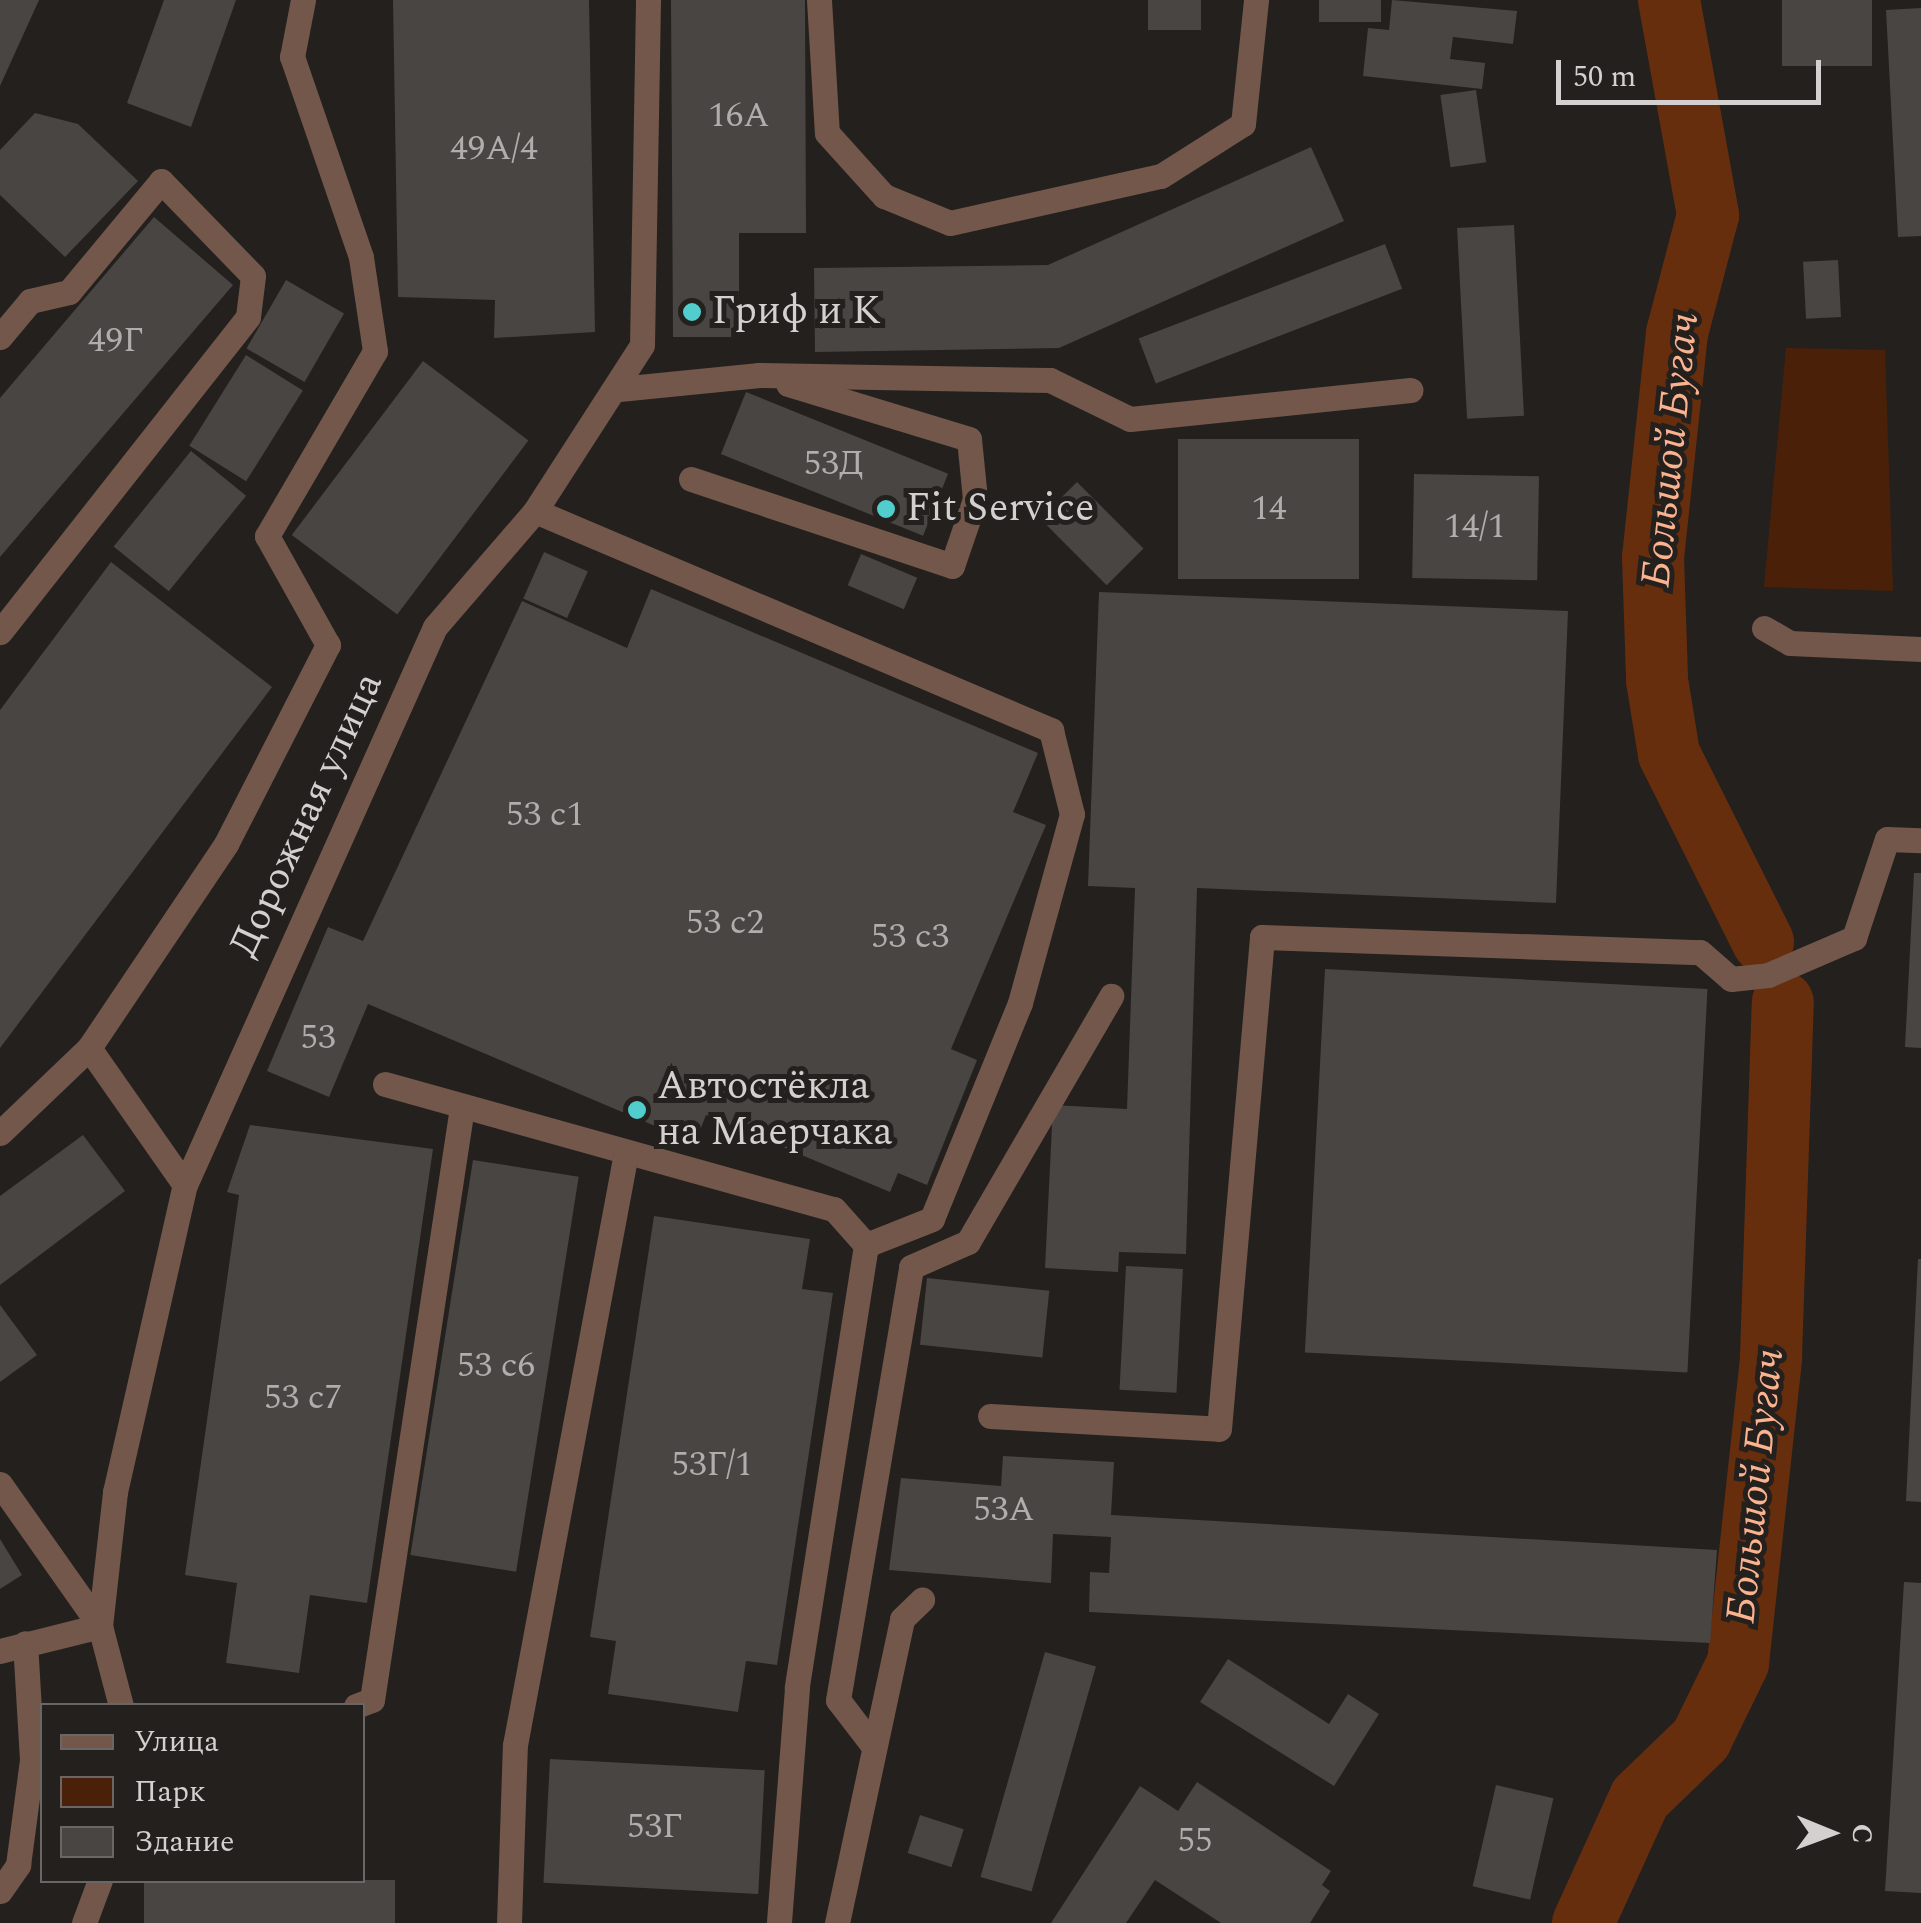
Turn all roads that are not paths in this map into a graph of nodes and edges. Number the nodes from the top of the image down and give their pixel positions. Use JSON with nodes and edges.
{"nodes":[{"id":1,"x":303,"y":0,"type":"edge"},
{"id":2,"x":648,"y":0,"type":"edge"},
{"id":3,"x":819,"y":0,"type":"edge"},
{"id":4,"x":1256,"y":0,"type":"edge"},
{"id":5,"x":0,"y":337,"type":"edge"},
{"id":6,"x":759,"y":375,"type":"junction"},
{"id":7,"x":619,"y":389,"type":"junction"},
{"id":8,"x":1411,"y":390,"type":"dead end"},
{"id":9,"x":691,"y":479,"type":"dead end"},
{"id":10,"x":535,"y":511,"type":"junction"},
{"id":11,"x":1764,"y":628,"type":"dead end"},
{"id":12,"x":0,"y":632,"type":"edge"},
{"id":13,"x":1921,"y":649,"type":"edge"},
{"id":14,"x":1921,"y":840,"type":"edge"},
{"id":15,"x":1111,"y":996,"type":"dead end"},
{"id":16,"x":89,"y":1048,"type":"junction"},
{"id":17,"x":384,"y":1084,"type":"dead end"},
{"id":18,"x":462,"y":1107,"type":"junction"},
{"id":19,"x":0,"y":1133,"type":"edge"},
{"id":20,"x":626,"y":1153,"type":"junction"},
{"id":21,"x":185,"y":1185,"type":"junction"},
{"id":22,"x":866,"y":1245,"type":"junction"},
{"id":23,"x":990,"y":1416,"type":"dead end"},
{"id":24,"x":0,"y":1484,"type":"edge"},
{"id":25,"x":922,"y":1600,"type":"dead end"},
{"id":26,"x":100,"y":1626,"type":"junction"},
{"id":27,"x":12,"y":1647,"type":"edge"},
{"id":28,"x":121,"y":1703,"type":"edge"},
{"id":29,"x":364,"y":1703,"type":"edge"},
{"id":30,"x":872,"y":1743,"type":"junction"},
{"id":31,"x":99,"y":1883,"type":"edge"},
{"id":32,"x":0,"y":1892,"type":"edge"},
{"id":33,"x":84,"y":1923,"type":"edge"},
{"id":34,"x":508,"y":1923,"type":"edge"},
{"id":35,"x":779,"y":1923,"type":"edge"},
{"id":36,"x":837,"y":1923,"type":"edge"}],
"edges":[{"from":1,"to":16,"type":"street"},
{"from":2,"to":7,"type":"street","name":"Дорожная улица"},
{"from":3,"to":4,"type":"street"},
{"from":5,"to":12,"type":"street"},
{"from":6,"to":7,"type":"street"},
{"from":6,"to":8,"type":"street"},
{"from":6,"to":9,"type":"street"},
{"from":7,"to":10,"type":"street","name":"Дорожная улица"},
{"from":10,"to":21,"type":"street","name":"Дорожная улица"},
{"from":10,"to":22,"type":"street"},
{"from":11,"to":13,"type":"street"},
{"from":14,"to":23,"type":"street"},
{"from":15,"to":30,"type":"street"},
{"from":16,"to":19,"type":"street"},
{"from":16,"to":21,"type":"street"},
{"from":17,"to":18,"type":"street"},
{"from":18,"to":20,"type":"street"},
{"from":18,"to":29,"type":"street"},
{"from":20,"to":22,"type":"street"},
{"from":20,"to":34,"type":"street"},
{"from":21,"to":26,"type":"street","name":"Дорожная улица"},
{"from":22,"to":35,"type":"street"},
{"from":24,"to":26,"type":"street"},
{"from":25,"to":30,"type":"street"},
{"from":26,"to":27,"type":"street"},
{"from":26,"to":28,"type":"street","name":"Дорожная улица"},
{"from":27,"to":32,"type":"street"},
{"from":30,"to":36,"type":"street"},
{"from":31,"to":33,"type":"street"}]}
